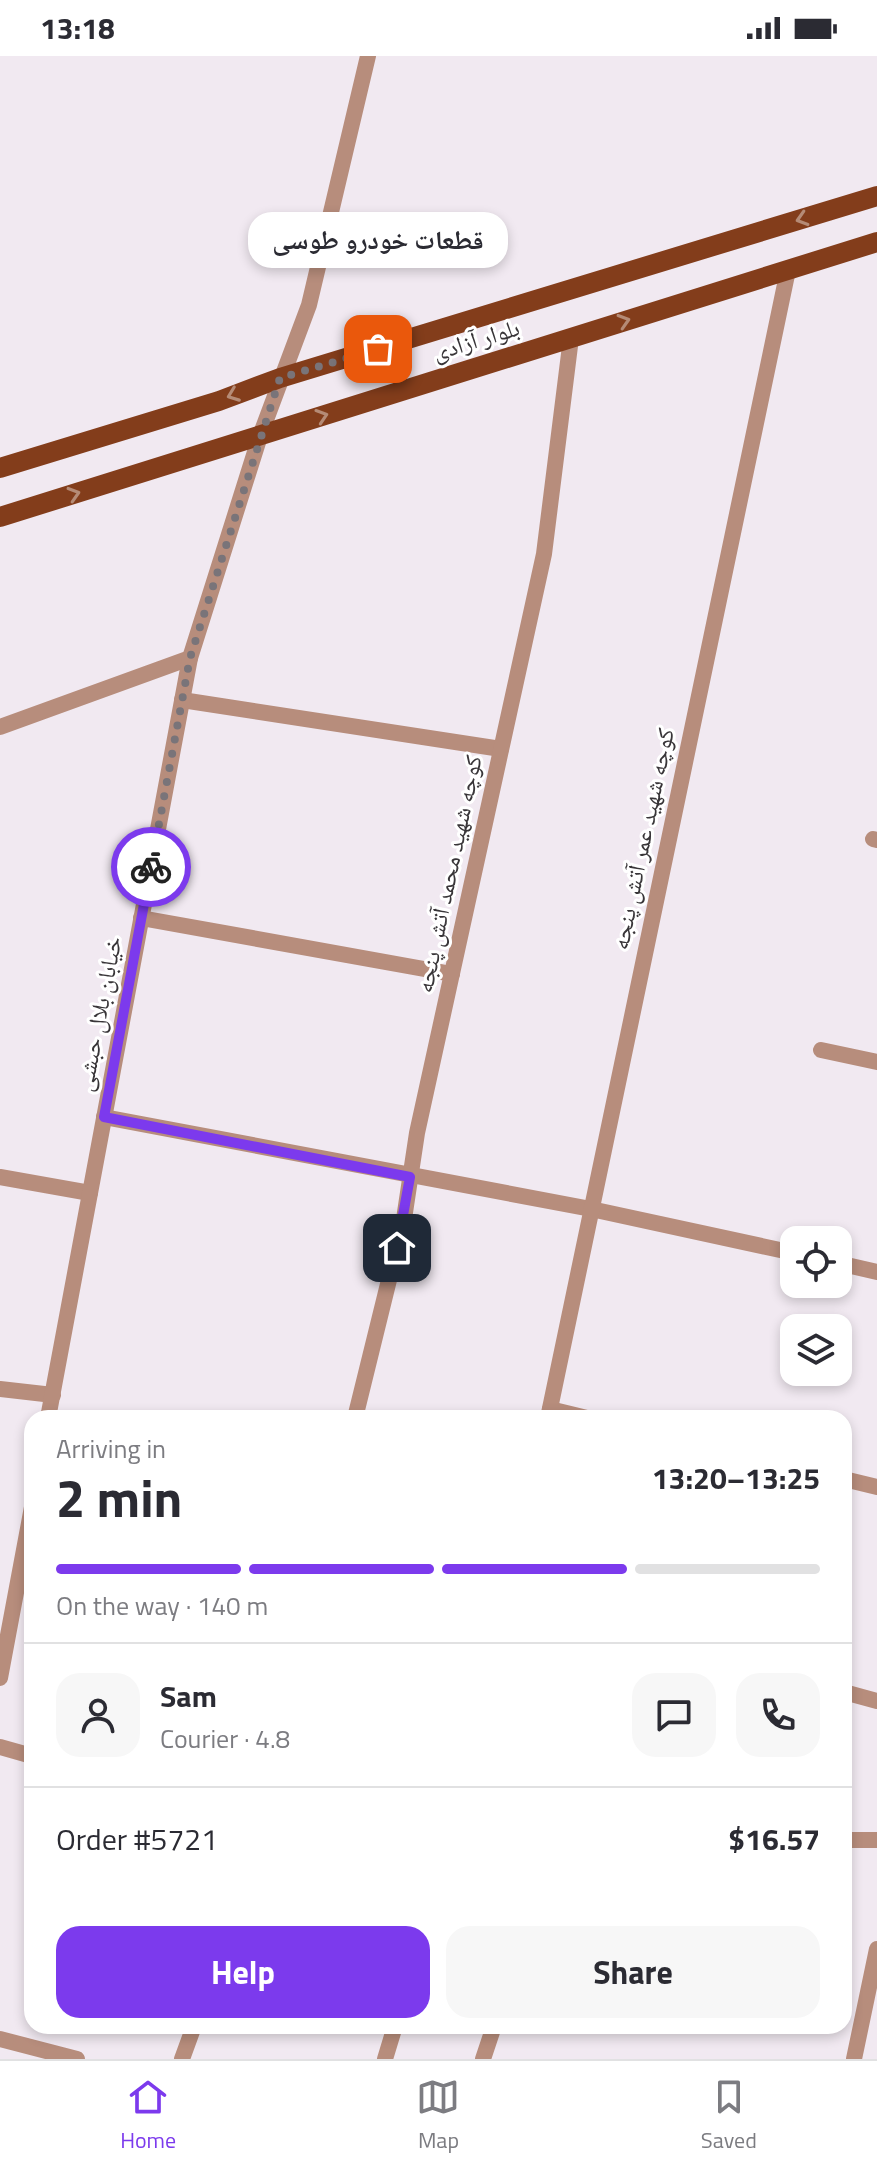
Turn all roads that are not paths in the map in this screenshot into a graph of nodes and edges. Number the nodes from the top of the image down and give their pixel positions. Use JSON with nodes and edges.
{"nodes":[{"id":1,"x":368,"y":56,"type":"edge"},
{"id":2,"x":877,"y":196,"type":"edge"},
{"id":3,"x":877,"y":242,"type":"edge"},
{"id":4,"x":788,"y":270,"type":"junction"},
{"id":5,"x":571,"y":338,"type":"junction"},
{"id":6,"x":280,"y":378,"type":"junction"},
{"id":7,"x":260,"y":436,"type":"junction"},
{"id":8,"x":0,"y":468,"type":"edge"},
{"id":9,"x":0,"y":517,"type":"edge"},
{"id":10,"x":190,"y":658,"type":"junction"},
{"id":11,"x":182,"y":700,"type":"junction"},
{"id":12,"x":0,"y":727,"type":"edge"},
{"id":13,"x":501,"y":749,"type":"junction"},
{"id":14,"x":141,"y":918,"type":"junction"},
{"id":15,"x":452,"y":974,"type":"junction"},
{"id":16,"x":821,"y":1050,"type":"dead end"},
{"id":17,"x":877,"y":1062,"type":"edge"},
{"id":18,"x":104,"y":1117,"type":"junction"},
{"id":19,"x":0,"y":1177,"type":"edge"},
{"id":20,"x":410,"y":1177,"type":"junction"},
{"id":21,"x":90,"y":1193,"type":"junction"},
{"id":22,"x":591,"y":1209,"type":"junction"},
{"id":23,"x":780,"y":1250,"type":"edge"},
{"id":24,"x":852,"y":1266,"type":"edge"},
{"id":25,"x":877,"y":1272,"type":"edge"},
{"id":26,"x":0,"y":1389,"type":"edge"},
{"id":27,"x":53,"y":1395,"type":"junction"},
{"id":28,"x":50,"y":1410,"type":"edge"},
{"id":29,"x":357,"y":1410,"type":"edge"},
{"id":30,"x":550,"y":1410,"type":"edge"},
{"id":31,"x":852,"y":1481,"type":"edge"},
{"id":32,"x":877,"y":1487,"type":"edge"},
{"id":33,"x":24,"y":1544,"type":"edge"},
{"id":34,"x":4,"y":1638,"type":"edge"},
{"id":35,"x":0,"y":1678,"type":"edge"},
{"id":36,"x":852,"y":1694,"type":"edge"},
{"id":37,"x":877,"y":1701,"type":"edge"},
{"id":38,"x":0,"y":1747,"type":"edge"},
{"id":39,"x":24,"y":1754,"type":"edge"},
{"id":40,"x":852,"y":1840,"type":"edge"},
{"id":41,"x":877,"y":1840,"type":"edge"},
{"id":42,"x":877,"y":1949,"type":"edge"},
{"id":43,"x":191,"y":2034,"type":"edge"},
{"id":44,"x":393,"y":2034,"type":"edge"},
{"id":45,"x":491,"y":2034,"type":"edge"},
{"id":46,"x":0,"y":2039,"type":"edge"},
{"id":47,"x":77,"y":2059,"type":"edge"},
{"id":48,"x":182,"y":2059,"type":"edge"},
{"id":49,"x":385,"y":2059,"type":"edge"},
{"id":50,"x":483,"y":2059,"type":"edge"},
{"id":51,"x":854,"y":2059,"type":"edge"}],
"edges":[{"from":1,"to":6,"type":"street","name":"خیابان بلال حبشی"},
{"from":2,"to":6,"type":"main road","name":"بلوار آزادی","one_way":true},
{"from":3,"to":4,"type":"main road","name":"بلوار آزادی"},
{"from":5,"to":4,"type":"main road","name":"بلوار آزادی","one_way":true},
{"from":4,"to":22,"type":"street","name":"کوچه شهید عمر آتش پنجه"},
{"from":7,"to":5,"type":"main road","name":"بلوار آزادی","one_way":true},
{"from":5,"to":13,"type":"street","name":"کوچه شهید محمد آتش پنجه"},
{"from":6,"to":7,"type":"street","name":"خیابان بلال حبشی"},
{"from":6,"to":8,"type":"main road","name":"بلوار آزادی","one_way":true},
{"from":9,"to":7,"type":"main road","name":"بلوار آزادی","one_way":true},
{"from":7,"to":10,"type":"street","name":"خیابان بلال حبشی"},
{"from":10,"to":11,"type":"street","name":"خیابان بلال حبشی"},
{"from":10,"to":12,"type":"street"},
{"from":11,"to":13,"type":"street"},
{"from":11,"to":14,"type":"street","name":"خیابان بلال حبشی"},
{"from":13,"to":15,"type":"street","name":"کوچه شهید محمد آتش پنجه"},
{"from":14,"to":15,"type":"street"},
{"from":14,"to":18,"type":"street","name":"خیابان بلال حبشی"},
{"from":15,"to":20,"type":"street","name":"کوچه شهید محمد آتش پنجه"},
{"from":16,"to":17,"type":"street"},
{"from":18,"to":20,"type":"street"},
{"from":18,"to":21,"type":"street","name":"خیابان بلال حبشی"},
{"from":19,"to":21,"type":"street"},
{"from":20,"to":22,"type":"street"},
{"from":20,"to":29,"type":"street","name":"کوچه شهید محمد آتش پنجه"},
{"from":21,"to":27,"type":"street","name":"خیابان بلال حبشی"},
{"from":22,"to":23,"type":"street"},
{"from":22,"to":30,"type":"street","name":"کوچه شهید عمر آتش پنجه"},
{"from":24,"to":25,"type":"street"},
{"from":26,"to":27,"type":"street"},
{"from":27,"to":28,"type":"street","name":"خیابان بلال حبشی"},
{"from":31,"to":32,"type":"street"},
{"from":33,"to":34,"type":"street"},
{"from":34,"to":35,"type":"street"},
{"from":36,"to":37,"type":"street"},
{"from":38,"to":39,"type":"street"},
{"from":40,"to":41,"type":"street"},
{"from":42,"to":51,"type":"street"},
{"from":43,"to":48,"type":"street"},
{"from":44,"to":49,"type":"street"},
{"from":45,"to":50,"type":"street"},
{"from":46,"to":47,"type":"street"}]}
